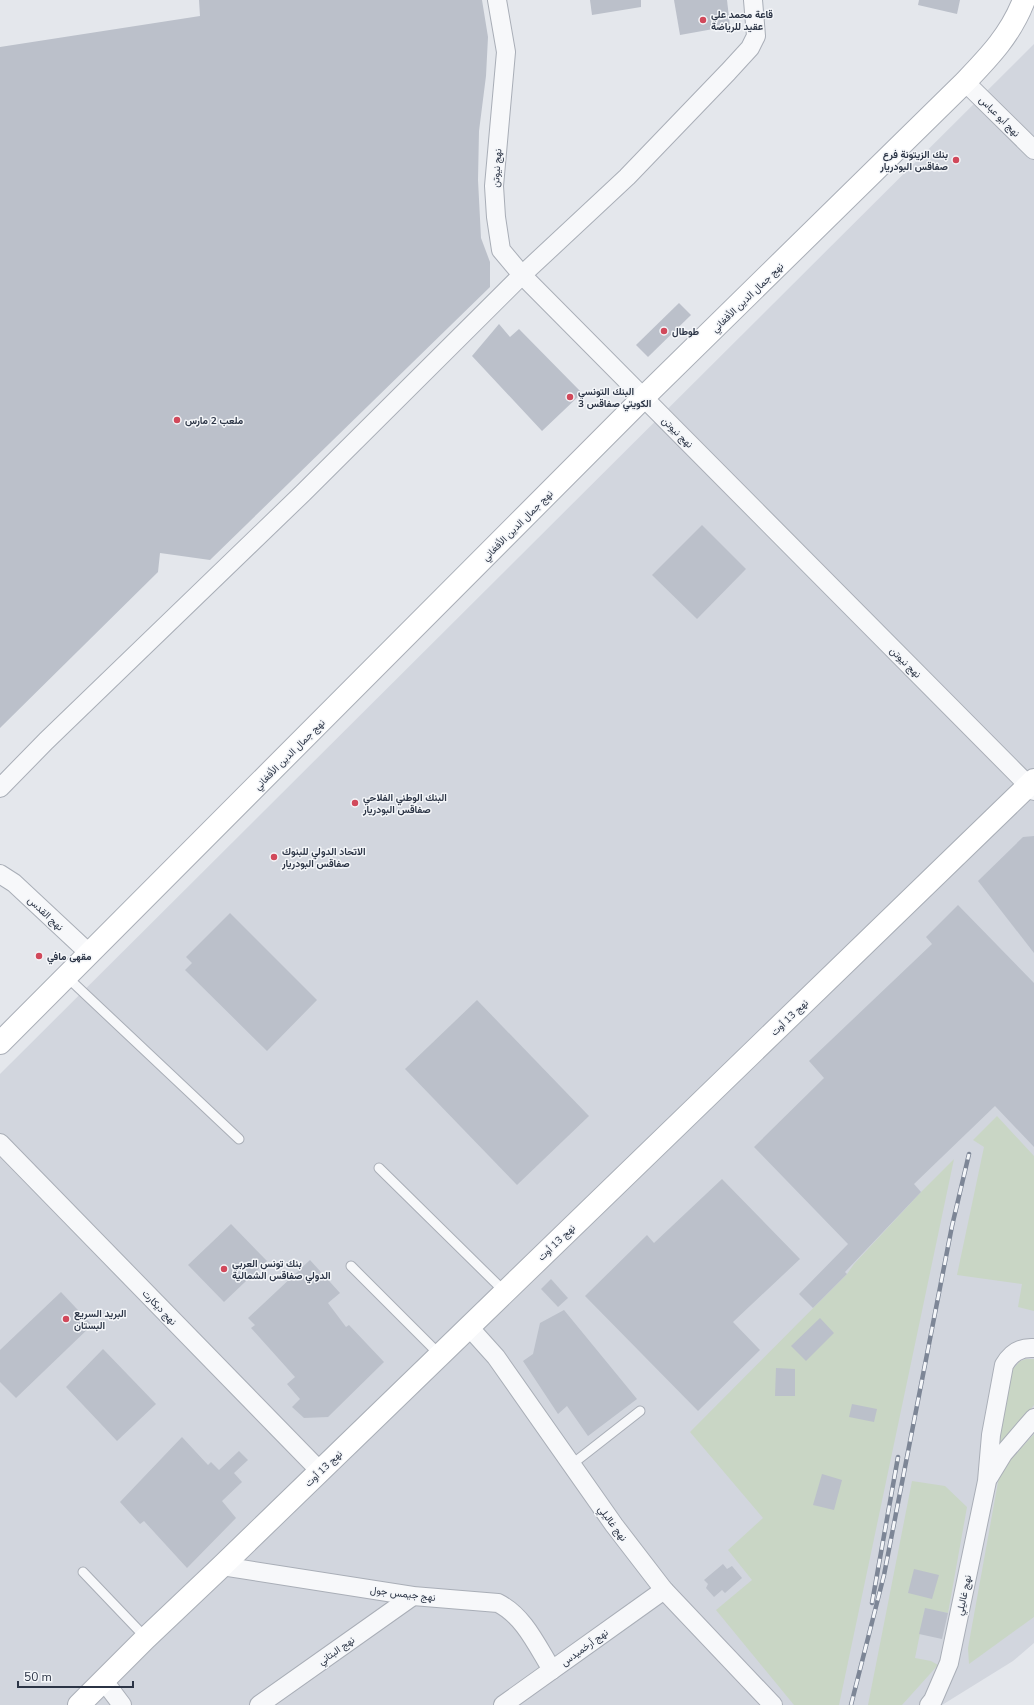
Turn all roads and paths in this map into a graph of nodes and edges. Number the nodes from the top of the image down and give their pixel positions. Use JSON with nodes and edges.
{"nodes":[{"id":1,"x":497,"y":0,"type":"edge"},
{"id":2,"x":753,"y":0,"type":"edge"},
{"id":3,"x":1024,"y":0,"type":"edge"},
{"id":4,"x":965,"y":82,"type":"junction"},
{"id":5,"x":1034,"y":150,"type":"edge"},
{"id":6,"x":522,"y":276,"type":"junction"},
{"id":7,"x":644,"y":397,"type":"junction"},
{"id":8,"x":1032,"y":786,"type":"edge"},
{"id":9,"x":0,"y":788,"type":"edge"},
{"id":10,"x":0,"y":874,"type":"edge"},
{"id":11,"x":90,"y":954,"type":"junction"},
{"id":12,"x":67,"y":977,"type":"junction"},
{"id":13,"x":0,"y":1042,"type":"edge"},
{"id":14,"x":239,"y":1139,"type":"dead end"},
{"id":15,"x":0,"y":1143,"type":"edge"},
{"id":16,"x":379,"y":1168,"type":"dead end"},
{"id":17,"x":350,"y":1266,"type":"dead end"},
{"id":18,"x":505,"y":1292,"type":"junction"},
{"id":19,"x":469,"y":1327,"type":"junction"},
{"id":20,"x":1034,"y":1348,"type":"edge"},
{"id":21,"x":440,"y":1355,"type":"junction"},
{"id":22,"x":640,"y":1411,"type":"dead end"},
{"id":23,"x":1034,"y":1418,"type":"edge"},
{"id":24,"x":571,"y":1465,"type":"junction"},
{"id":25,"x":320,"y":1471,"type":"junction"},
{"id":26,"x":987,"y":1481,"type":"junction"},
{"id":27,"x":222,"y":1566,"type":"junction"},
{"id":28,"x":83,"y":1572,"type":"dead end"},
{"id":29,"x":664,"y":1590,"type":"junction"},
{"id":30,"x":414,"y":1596,"type":"junction"},
{"id":31,"x":146,"y":1638,"type":"junction"},
{"id":32,"x":552,"y":1670,"type":"junction"},
{"id":33,"x":104,"y":1681,"type":"junction"},
{"id":34,"x":79,"y":1705,"type":"edge"},
{"id":35,"x":122,"y":1705,"type":"edge"},
{"id":36,"x":259,"y":1705,"type":"edge"},
{"id":37,"x":503,"y":1705,"type":"edge"},
{"id":38,"x":773,"y":1705,"type":"edge"},
{"id":39,"x":929,"y":1705,"type":"edge"}],
"edges":[{"from":1,"to":6,"type":"street","name":"نهج نيوتن"},
{"from":2,"to":6,"type":"street"},
{"from":3,"to":4,"type":"main road","name":"نهج جمال الدين الأفغاني"},
{"from":4,"to":5,"type":"street","name":"نهج أبو عباس"},
{"from":4,"to":7,"type":"main road","name":"نهج جمال الدين الأفغاني"},
{"from":6,"to":7,"type":"street","name":"نهج نيوتن"},
{"from":6,"to":9,"type":"street"},
{"from":7,"to":8,"type":"street","name":"نهج نيوتن"},
{"from":7,"to":11,"type":"main road","name":"نهج جمال الدين الأفغاني"},
{"from":8,"to":18,"type":"main road","name":"نهج 13 أوت"},
{"from":10,"to":11,"type":"street","name":"نهج القدس"},
{"from":11,"to":12,"type":"main road","name":"نهج جمال الدين الأفغاني"},
{"from":12,"to":13,"type":"main road","name":"نهج جمال الدين الأفغاني"},
{"from":12,"to":14,"type":"lane"},
{"from":15,"to":25,"type":"street","name":"نهج ديكارت"},
{"from":16,"to":18,"type":"lane"},
{"from":17,"to":21,"type":"lane"},
{"from":18,"to":19,"type":"main road","name":"نهج 13 أوت"},
{"from":19,"to":21,"type":"main road","name":"نهج 13 أوت"},
{"from":19,"to":24,"type":"street","name":"نهج غاليلي"},
{"from":20,"to":26,"type":"street"},
{"from":21,"to":25,"type":"main road","name":"نهج 13 أوت"},
{"from":22,"to":24,"type":"lane"},
{"from":23,"to":26,"type":"street"},
{"from":24,"to":29,"type":"street","name":"نهج غاليلي"},
{"from":25,"to":27,"type":"main road","name":"نهج 13 أوت"},
{"from":26,"to":39,"type":"street","name":"نهج غاليلي"},
{"from":27,"to":30,"type":"street","name":"نهج جيمس جول"},
{"from":27,"to":31,"type":"main road","name":"نهج 13 أوت"},
{"from":28,"to":31,"type":"lane"},
{"from":29,"to":32,"type":"street","name":"نهج أرخميدس"},
{"from":29,"to":38,"type":"street","name":"نهج غاليلي"},
{"from":30,"to":32,"type":"street","name":"نهج جيمس جول"},
{"from":30,"to":36,"type":"street","name":"نهج البتاني"},
{"from":31,"to":33,"type":"main road","name":"نهج 13 أوت"},
{"from":32,"to":37,"type":"street","name":"نهج أرخميدس"},
{"from":33,"to":34,"type":"main road","name":"نهج 13 أوت"},
{"from":33,"to":35,"type":"street"}]}
